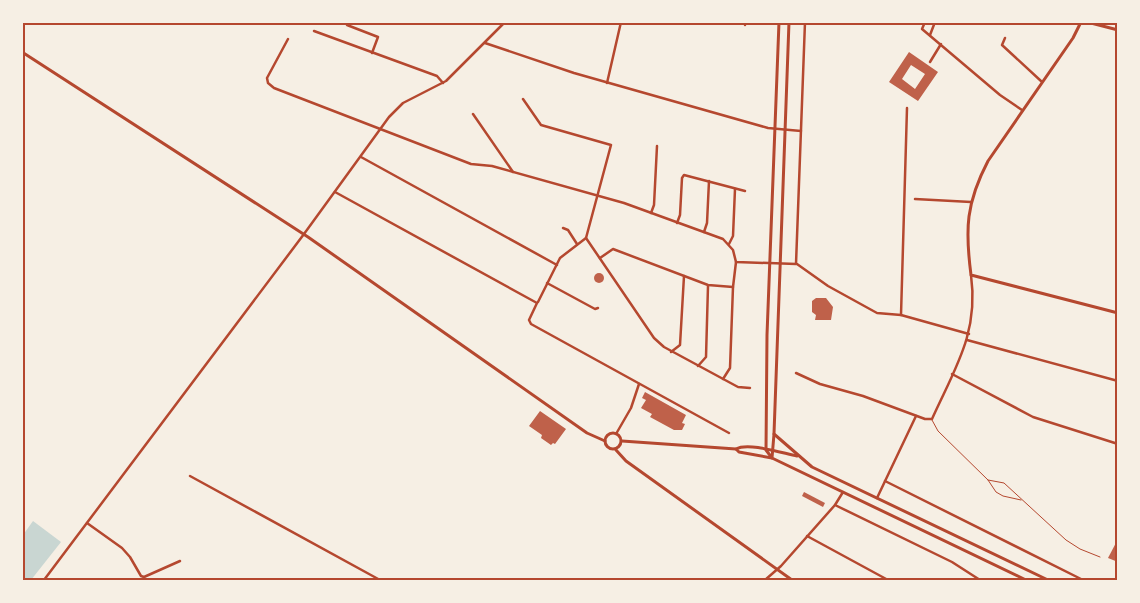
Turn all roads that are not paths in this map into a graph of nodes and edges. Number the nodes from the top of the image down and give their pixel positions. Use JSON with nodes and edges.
{"nodes":[{"id":1,"x":505,"y":22,"type":"edge"},
{"id":2,"x":621,"y":22,"type":"edge"},
{"id":3,"x":779,"y":22,"type":"edge"},
{"id":4,"x":789,"y":22,"type":"edge"},
{"id":5,"x":805,"y":22,"type":"edge"},
{"id":6,"x":925,"y":22,"type":"edge"},
{"id":7,"x":935,"y":22,"type":"edge"},
{"id":8,"x":1081,"y":22,"type":"edge"},
{"id":9,"x":1087,"y":22,"type":"edge"},
{"id":10,"x":347,"y":25,"type":"dead end"},
{"id":11,"x":1118,"y":30,"type":"edge"},
{"id":12,"x":314,"y":31,"type":"dead end"},
{"id":13,"x":930,"y":35,"type":"junction"},
{"id":14,"x":1005,"y":38,"type":"dead end"},
{"id":15,"x":288,"y":39,"type":"dead end"},
{"id":16,"x":486,"y":43,"type":"junction"},
{"id":17,"x":941,"y":44,"type":"junction"},
{"id":18,"x":22,"y":52,"type":"edge"},
{"id":19,"x":372,"y":53,"type":"junction"},
{"id":20,"x":930,"y":62,"type":"dead end"},
{"id":21,"x":1042,"y":81,"type":"junction"},
{"id":22,"x":443,"y":83,"type":"junction"},
{"id":23,"x":607,"y":83,"type":"junction"},
{"id":24,"x":522,"y":99,"type":"dead end"},
{"id":25,"x":907,"y":108,"type":"dead end"},
{"id":26,"x":1022,"y":110,"type":"junction"},
{"id":27,"x":473,"y":114,"type":"dead end"},
{"id":28,"x":381,"y":128,"type":"junction"},
{"id":29,"x":776,"y":130,"type":"junction"},
{"id":30,"x":785,"y":130,"type":"junction"},
{"id":31,"x":802,"y":131,"type":"junction"},
{"id":32,"x":657,"y":146,"type":"dead end"},
{"id":33,"x":361,"y":157,"type":"junction"},
{"id":34,"x":513,"y":172,"type":"junction"},
{"id":35,"x":710,"y":181,"type":"junction"},
{"id":36,"x":736,"y":189,"type":"junction"},
{"id":37,"x":745,"y":191,"type":"dead end"},
{"id":38,"x":335,"y":192,"type":"junction"},
{"id":39,"x":599,"y":196,"type":"junction"},
{"id":40,"x":915,"y":199,"type":"dead end"},
{"id":41,"x":971,"y":202,"type":"junction"},
{"id":42,"x":651,"y":213,"type":"junction"},
{"id":43,"x":678,"y":223,"type":"junction"},
{"id":44,"x":563,"y":228,"type":"dead end"},
{"id":45,"x":704,"y":232,"type":"junction"},
{"id":46,"x":303,"y":233,"type":"junction"},
{"id":47,"x":586,"y":238,"type":"junction"},
{"id":48,"x":577,"y":244,"type":"junction"},
{"id":49,"x":729,"y":244,"type":"junction"},
{"id":50,"x":600,"y":258,"type":"junction"},
{"id":51,"x":736,"y":262,"type":"junction"},
{"id":52,"x":770,"y":263,"type":"junction"},
{"id":53,"x":779,"y":263,"type":"junction"},
{"id":54,"x":557,"y":264,"type":"junction"},
{"id":55,"x":796,"y":264,"type":"junction"},
{"id":56,"x":971,"y":275,"type":"junction"},
{"id":57,"x":684,"y":276,"type":"junction"},
{"id":58,"x":547,"y":283,"type":"junction"},
{"id":59,"x":708,"y":285,"type":"junction"},
{"id":60,"x":733,"y":287,"type":"junction"},
{"id":61,"x":537,"y":303,"type":"junction"},
{"id":62,"x":598,"y":308,"type":"dead end"},
{"id":63,"x":1118,"y":313,"type":"edge"},
{"id":64,"x":901,"y":315,"type":"junction"},
{"id":65,"x":969,"y":334,"type":"junction"},
{"id":66,"x":967,"y":340,"type":"junction"},
{"id":67,"x":671,"y":352,"type":"junction"},
{"id":68,"x":698,"y":366,"type":"junction"},
{"id":69,"x":796,"y":373,"type":"dead end"},
{"id":70,"x":952,"y":374,"type":"junction"},
{"id":71,"x":723,"y":379,"type":"junction"},
{"id":72,"x":1118,"y":381,"type":"edge"},
{"id":73,"x":639,"y":384,"type":"junction"},
{"id":74,"x":750,"y":388,"type":"dead end"},
{"id":75,"x":916,"y":416,"type":"junction"},
{"id":76,"x":932,"y":419,"type":"junction"},
{"id":77,"x":729,"y":433,"type":"dead end"},
{"id":78,"x":616,"y":434,"type":"junction"},
{"id":79,"x":774,"y":434,"type":"junction"},
{"id":80,"x":605,"y":440,"type":"junction"},
{"id":81,"x":622,"y":441,"type":"junction"},
{"id":82,"x":1118,"y":444,"type":"edge"},
{"id":83,"x":736,"y":449,"type":"junction"},
{"id":84,"x":616,"y":450,"type":"junction"},
{"id":85,"x":766,"y":450,"type":"junction"},
{"id":86,"x":772,"y":451,"type":"junction"},
{"id":87,"x":797,"y":456,"type":"junction"},
{"id":88,"x":772,"y":458,"type":"junction"},
{"id":89,"x":190,"y":476,"type":"dead end"},
{"id":90,"x":885,"y":480,"type":"junction"},
{"id":91,"x":988,"y":480,"type":"junction"},
{"id":92,"x":843,"y":492,"type":"junction"},
{"id":93,"x":877,"y":498,"type":"junction"},
{"id":94,"x":1021,"y":500,"type":"junction"},
{"id":95,"x":835,"y":505,"type":"junction"},
{"id":96,"x":87,"y":523,"type":"junction"},
{"id":97,"x":807,"y":536,"type":"junction"},
{"id":98,"x":1100,"y":557,"type":"dead end"},
{"id":99,"x":180,"y":561,"type":"dead end"},
{"id":100,"x":777,"y":570,"type":"junction"},
{"id":101,"x":44,"y":580,"type":"edge"},
{"id":102,"x":380,"y":580,"type":"edge"},
{"id":103,"x":765,"y":580,"type":"edge"},
{"id":104,"x":792,"y":580,"type":"edge"},
{"id":105,"x":888,"y":580,"type":"edge"},
{"id":106,"x":978,"y":580,"type":"edge"},
{"id":107,"x":1026,"y":580,"type":"edge"},
{"id":108,"x":1048,"y":580,"type":"edge"},
{"id":109,"x":1083,"y":580,"type":"edge"}],
"edges":[{"from":1,"to":16,"type":"street"},
{"from":2,"to":23,"type":"street"},
{"from":3,"to":29,"type":"street"},
{"from":4,"to":30,"type":"street"},
{"from":5,"to":31,"type":"street"},
{"from":6,"to":13,"type":"street"},
{"from":7,"to":13,"type":"street"},
{"from":8,"to":21,"type":"street"},
{"from":9,"to":11,"type":"street"},
{"from":10,"to":19,"type":"street"},
{"from":12,"to":19,"type":"street"},
{"from":13,"to":17,"type":"street"},
{"from":14,"to":21,"type":"street"},
{"from":15,"to":28,"type":"street"},
{"from":16,"to":22,"type":"street"},
{"from":16,"to":23,"type":"street"},
{"from":17,"to":20,"type":"street"},
{"from":17,"to":26,"type":"street"},
{"from":18,"to":46,"type":"street"},
{"from":19,"to":22,"type":"street"},
{"from":21,"to":26,"type":"street"},
{"from":22,"to":28,"type":"street"},
{"from":23,"to":29,"type":"street"},
{"from":24,"to":39,"type":"street"},
{"from":25,"to":64,"type":"street"},
{"from":26,"to":41,"type":"street"},
{"from":27,"to":34,"type":"street"},
{"from":28,"to":33,"type":"street"},
{"from":28,"to":34,"type":"street"},
{"from":29,"to":30,"type":"street"},
{"from":29,"to":52,"type":"street"},
{"from":30,"to":31,"type":"street"},
{"from":30,"to":53,"type":"street"},
{"from":31,"to":55,"type":"street"},
{"from":32,"to":42,"type":"street"},
{"from":33,"to":38,"type":"street"},
{"from":33,"to":54,"type":"street"},
{"from":34,"to":39,"type":"street"},
{"from":35,"to":36,"type":"street"},
{"from":35,"to":43,"type":"street"},
{"from":35,"to":45,"type":"street"},
{"from":36,"to":37,"type":"street"},
{"from":36,"to":49,"type":"street"},
{"from":38,"to":46,"type":"street"},
{"from":38,"to":61,"type":"street"},
{"from":39,"to":42,"type":"street"},
{"from":39,"to":47,"type":"street"},
{"from":40,"to":41,"type":"street"},
{"from":41,"to":56,"type":"street"},
{"from":42,"to":43,"type":"street"},
{"from":43,"to":45,"type":"street"},
{"from":44,"to":48,"type":"street"},
{"from":45,"to":49,"type":"street"},
{"from":46,"to":80,"type":"street"},
{"from":46,"to":96,"type":"street"},
{"from":47,"to":48,"type":"street"},
{"from":47,"to":50,"type":"street"},
{"from":48,"to":54,"type":"street"},
{"from":49,"to":51,"type":"street"},
{"from":50,"to":57,"type":"street"},
{"from":50,"to":67,"type":"street"},
{"from":51,"to":52,"type":"street"},
{"from":51,"to":60,"type":"street"},
{"from":52,"to":53,"type":"street"},
{"from":52,"to":85,"type":"street"},
{"from":53,"to":55,"type":"street"},
{"from":53,"to":79,"type":"street"},
{"from":54,"to":58,"type":"street"},
{"from":55,"to":64,"type":"street"},
{"from":56,"to":63,"type":"street"},
{"from":56,"to":65,"type":"street"},
{"from":57,"to":59,"type":"street"},
{"from":57,"to":67,"type":"street"},
{"from":58,"to":61,"type":"street"},
{"from":58,"to":62,"type":"street"},
{"from":59,"to":60,"type":"street"},
{"from":59,"to":68,"type":"street"},
{"from":60,"to":71,"type":"street"},
{"from":61,"to":73,"type":"street"},
{"from":64,"to":65,"type":"street"},
{"from":65,"to":66,"type":"street"},
{"from":66,"to":70,"type":"street"},
{"from":66,"to":72,"type":"street"},
{"from":67,"to":68,"type":"street"},
{"from":68,"to":71,"type":"street"},
{"from":69,"to":75,"type":"street"},
{"from":70,"to":76,"type":"street"},
{"from":70,"to":82,"type":"street"},
{"from":71,"to":74,"type":"street"},
{"from":73,"to":77,"type":"street"},
{"from":73,"to":78,"type":"street"},
{"from":75,"to":76,"type":"street"},
{"from":75,"to":90,"type":"street"},
{"from":76,"to":91,"type":"lane"},
{"from":78,"to":80,"type":"street"},
{"from":78,"to":81,"type":"street"},
{"from":79,"to":86,"type":"street"},
{"from":79,"to":87,"type":"street"},
{"from":80,"to":84,"type":"street"},
{"from":81,"to":83,"type":"street"},
{"from":81,"to":84,"type":"street"},
{"from":83,"to":85,"type":"street"},
{"from":83,"to":88,"type":"street"},
{"from":84,"to":100,"type":"street"},
{"from":85,"to":86,"type":"street"},
{"from":85,"to":88,"type":"street"},
{"from":86,"to":87,"type":"street"},
{"from":86,"to":88,"type":"street"},
{"from":87,"to":93,"type":"street"},
{"from":88,"to":92,"type":"street"},
{"from":89,"to":102,"type":"street"},
{"from":90,"to":93,"type":"street"},
{"from":90,"to":109,"type":"street"},
{"from":91,"to":94,"type":"lane"},
{"from":91,"to":94,"type":"lane"},
{"from":92,"to":95,"type":"street"},
{"from":92,"to":107,"type":"street"},
{"from":93,"to":108,"type":"street"},
{"from":94,"to":98,"type":"lane"},
{"from":95,"to":97,"type":"street"},
{"from":95,"to":106,"type":"street"},
{"from":96,"to":99,"type":"street"},
{"from":96,"to":101,"type":"street"},
{"from":97,"to":100,"type":"street"},
{"from":97,"to":105,"type":"street"},
{"from":100,"to":103,"type":"street"},
{"from":100,"to":104,"type":"street"}]}
